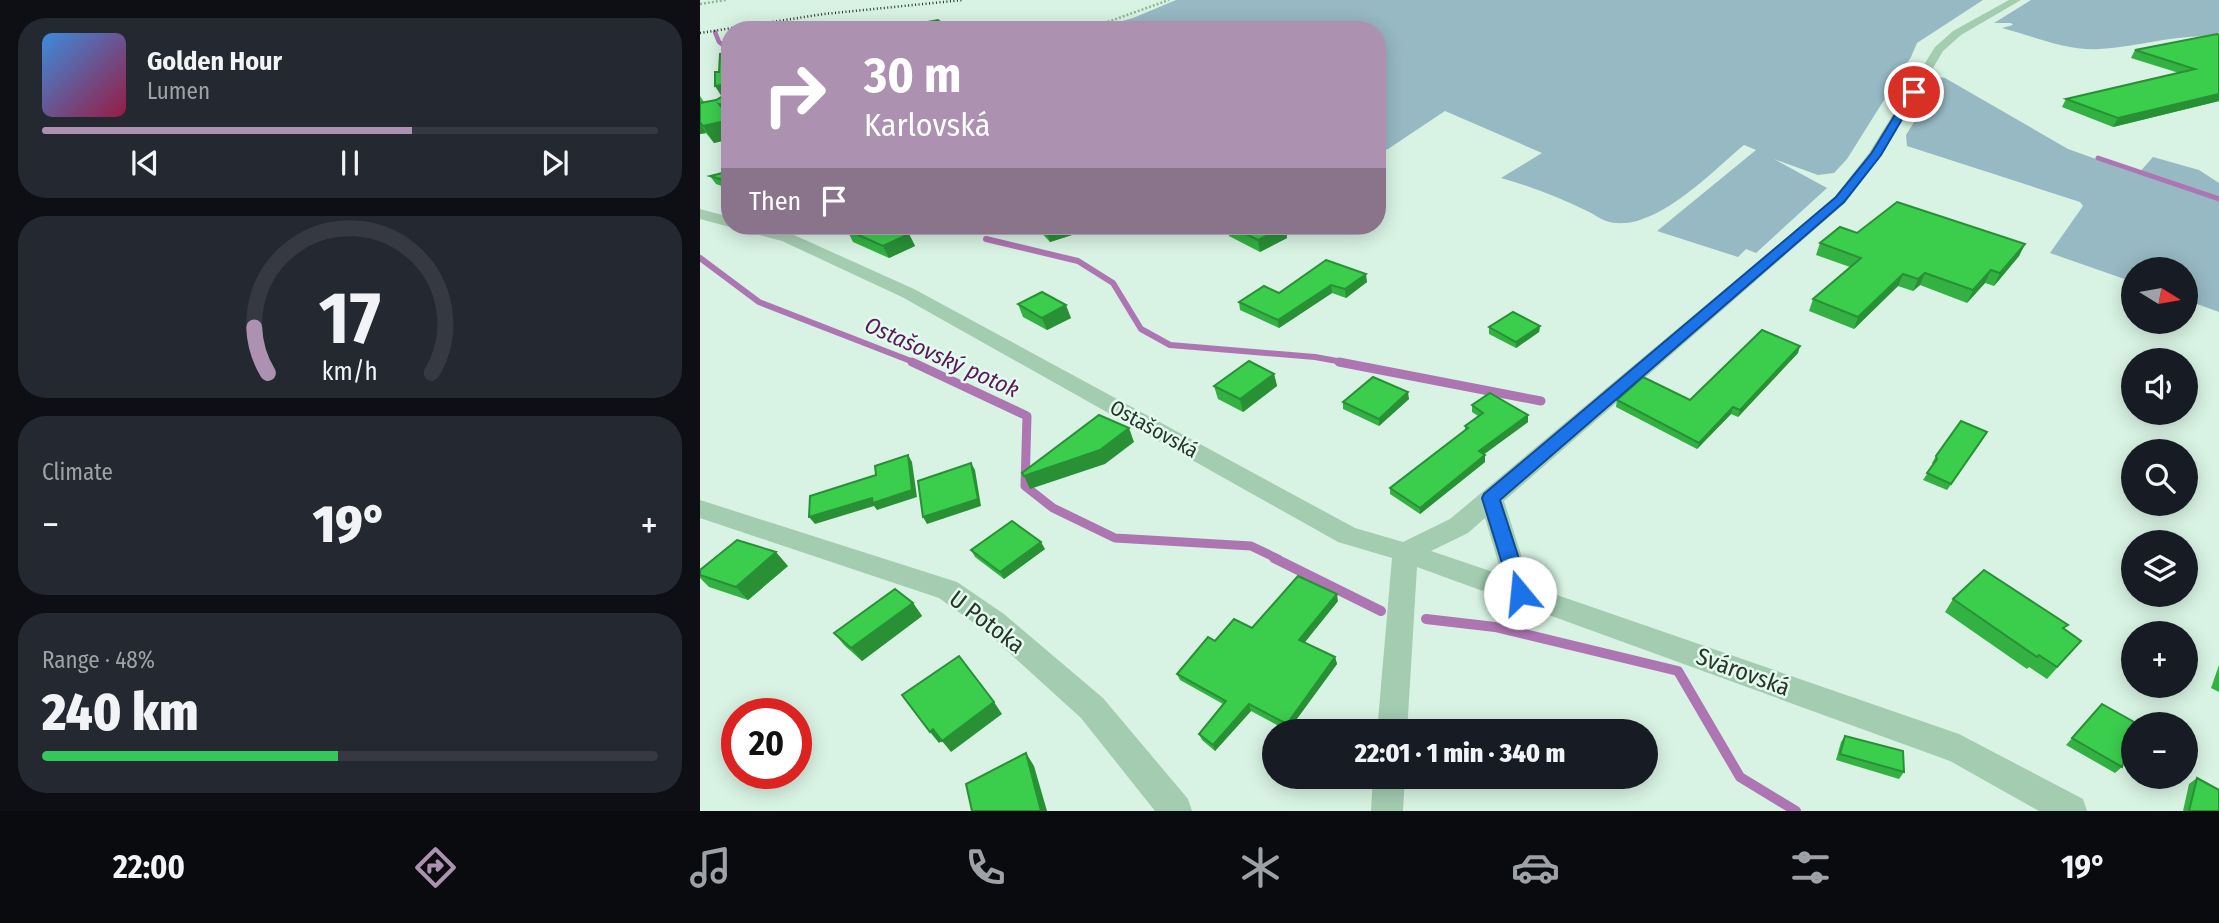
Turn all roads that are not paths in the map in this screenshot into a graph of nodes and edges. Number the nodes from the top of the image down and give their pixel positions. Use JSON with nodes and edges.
{"nodes":[{"id":1,"x":2016,"y":0,"type":"edge"},
{"id":2,"x":774,"y":235,"type":"edge"},
{"id":3,"x":1491,"y":498,"type":"junction"},
{"id":4,"x":700,"y":509,"type":"edge"},
{"id":5,"x":1405,"y":552,"type":"junction"},
{"id":6,"x":1520,"y":593,"type":"junction"},
{"id":7,"x":1393,"y":719,"type":"edge"},
{"id":8,"x":1388,"y":789,"type":"edge"},
{"id":9,"x":1177,"y":811,"type":"edge"},
{"id":10,"x":1387,"y":811,"type":"edge"},
{"id":11,"x":2071,"y":811,"type":"edge"}],
"edges":[{"from":1,"to":3,"type":"street"},
{"from":2,"to":5,"type":"street","name":"Ostašovská"},
{"from":3,"to":5,"type":"street"},
{"from":3,"to":6,"type":"street"},
{"from":4,"to":9,"type":"street","name":"U Potoka"},
{"from":5,"to":6,"type":"street","name":"Svárovská"},
{"from":5,"to":7,"type":"street"},
{"from":6,"to":11,"type":"street","name":"Svárovská"},
{"from":8,"to":10,"type":"street"}]}
